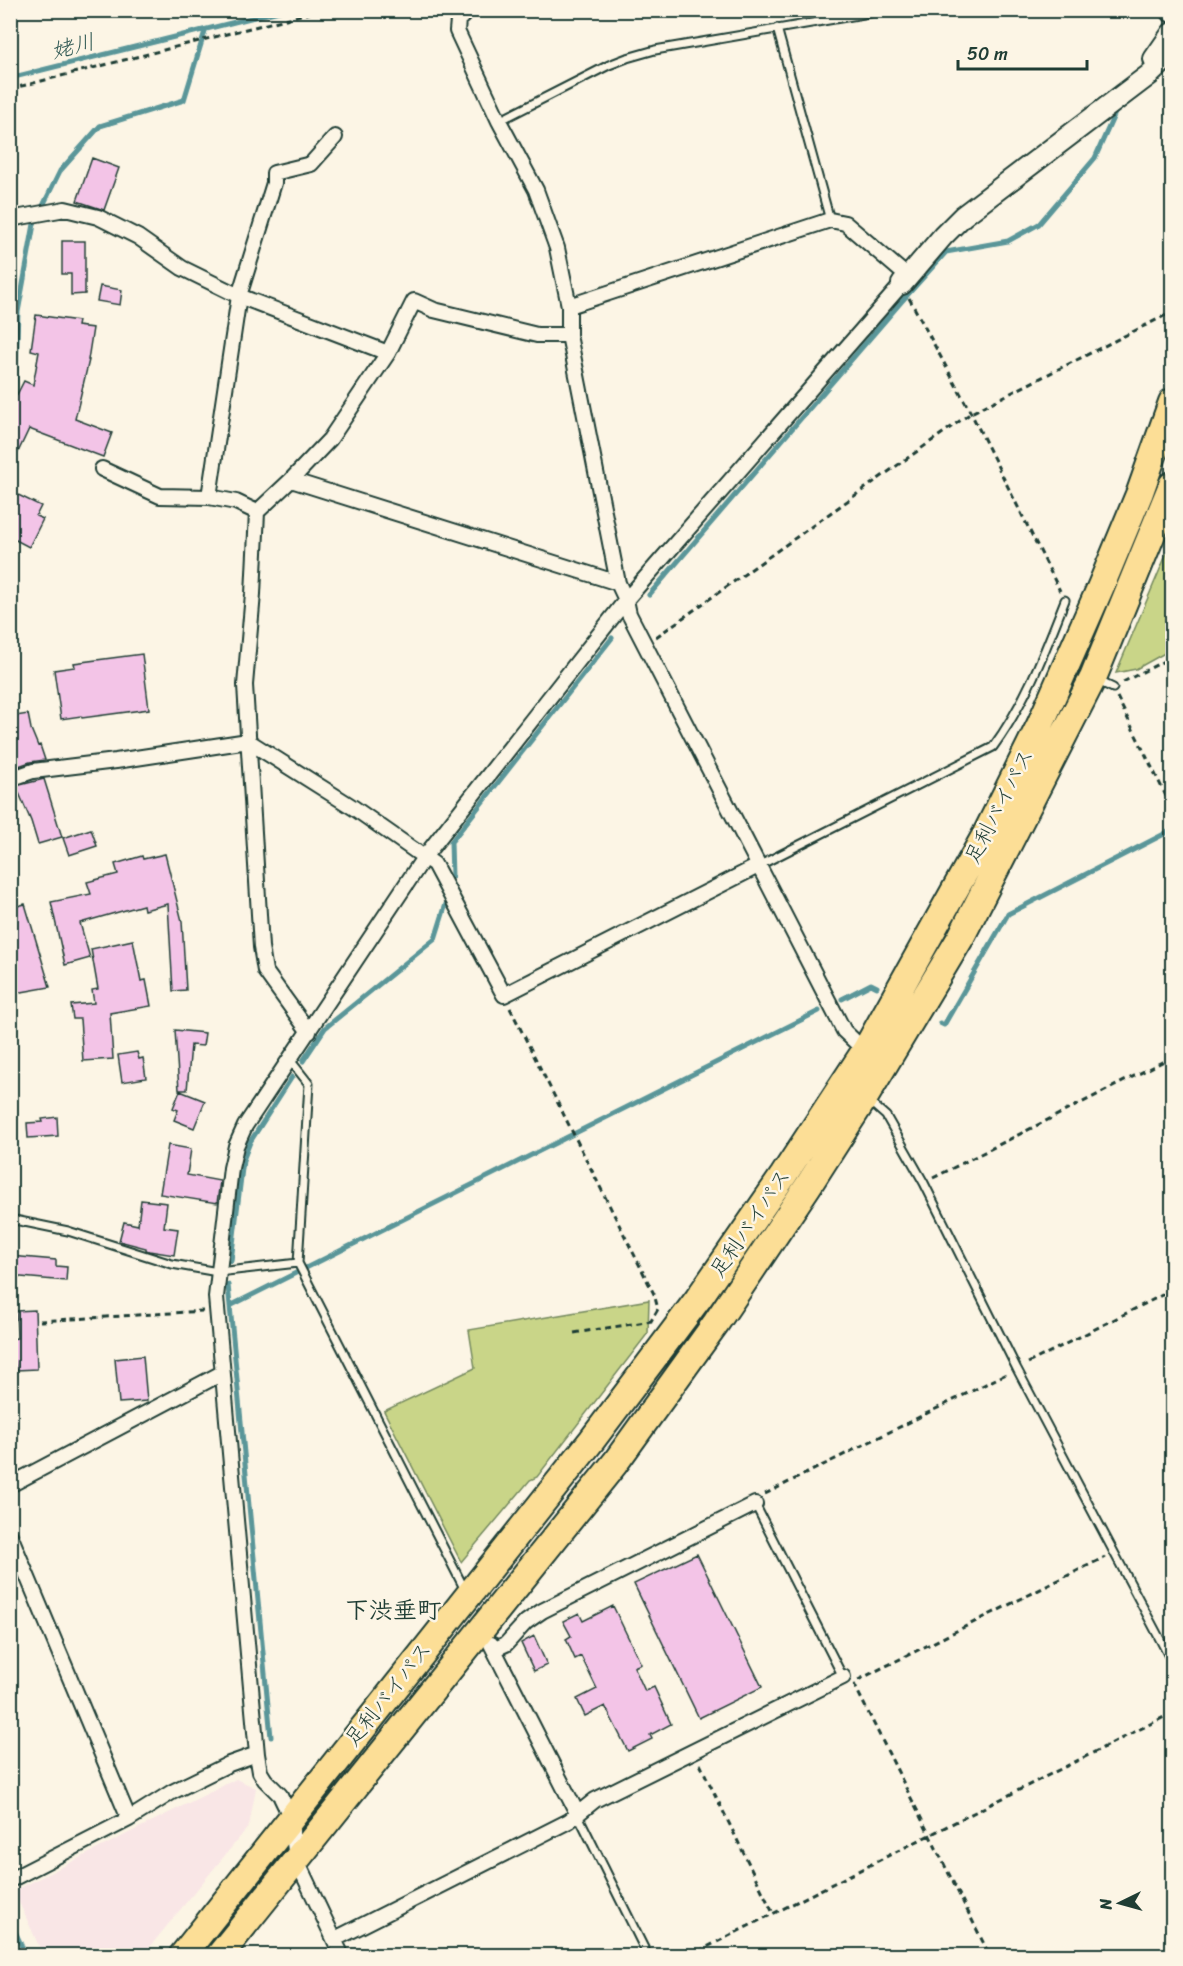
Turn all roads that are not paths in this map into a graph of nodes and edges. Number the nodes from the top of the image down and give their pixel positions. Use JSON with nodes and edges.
{"nodes":[{"id":1,"x":470,"y":10,"type":"edge"},
{"id":2,"x":887,"y":10,"type":"edge"},
{"id":3,"x":777,"y":28,"type":"junction"},
{"id":4,"x":1173,"y":33,"type":"edge"},
{"id":5,"x":1173,"y":53,"type":"edge"},
{"id":6,"x":1129,"y":88,"type":"junction"},
{"id":7,"x":499,"y":121,"type":"junction"},
{"id":8,"x":334,"y":137,"type":"dead end"},
{"id":9,"x":10,"y":219,"type":"edge"},
{"id":10,"x":830,"y":220,"type":"junction"},
{"id":11,"x":905,"y":280,"type":"junction"},
{"id":12,"x":238,"y":296,"type":"junction"},
{"id":13,"x":569,"y":306,"type":"junction"},
{"id":14,"x":569,"y":335,"type":"junction"},
{"id":15,"x":388,"y":353,"type":"junction"},
{"id":16,"x":1173,"y":402,"type":"edge"},
{"id":17,"x":102,"y":469,"type":"dead end"},
{"id":18,"x":291,"y":480,"type":"junction"},
{"id":19,"x":1173,"y":485,"type":"edge"},
{"id":20,"x":209,"y":497,"type":"junction"},
{"id":21,"x":257,"y":512,"type":"junction"},
{"id":22,"x":618,"y":583,"type":"junction"},
{"id":23,"x":626,"y":600,"type":"junction"},
{"id":24,"x":1065,"y":600,"type":"road end"},
{"id":25,"x":1039,"y":667,"type":"junction"},
{"id":26,"x":1054,"y":675,"type":"junction"},
{"id":27,"x":248,"y":741,"type":"junction"},
{"id":28,"x":10,"y":779,"type":"edge"},
{"id":29,"x":425,"y":856,"type":"junction"},
{"id":30,"x":758,"y":866,"type":"junction"},
{"id":31,"x":309,"y":1032,"type":"junction"},
{"id":32,"x":865,"y":1051,"type":"junction"},
{"id":33,"x":290,"y":1060,"type":"junction"},
{"id":34,"x":865,"y":1097,"type":"junction"},
{"id":35,"x":10,"y":1219,"type":"edge"},
{"id":36,"x":298,"y":1263,"type":"junction"},
{"id":37,"x":218,"y":1272,"type":"junction"},
{"id":38,"x":222,"y":1373,"type":"junction"},
{"id":39,"x":10,"y":1485,"type":"edge"},
{"id":40,"x":755,"y":1504,"type":"joint"},
{"id":41,"x":10,"y":1536,"type":"edge"},
{"id":42,"x":467,"y":1595,"type":"junction"},
{"id":43,"x":486,"y":1641,"type":"junction"},
{"id":44,"x":1173,"y":1662,"type":"edge"},
{"id":45,"x":843,"y":1677,"type":"joint"},
{"id":46,"x":257,"y":1754,"type":"junction"},
{"id":47,"x":577,"y":1813,"type":"junction"},
{"id":48,"x":291,"y":1818,"type":"junction"},
{"id":49,"x":129,"y":1819,"type":"junction"},
{"id":50,"x":296,"y":1859,"type":"junction"},
{"id":51,"x":10,"y":1881,"type":"edge"},
{"id":52,"x":335,"y":1939,"type":"junction"},
{"id":53,"x":182,"y":1956,"type":"edge"},
{"id":54,"x":219,"y":1956,"type":"edge"},
{"id":55,"x":342,"y":1956,"type":"edge"},
{"id":56,"x":648,"y":1956,"type":"edge"}],
"edges":[{"from":1,"to":7,"type":"street"},
{"from":2,"to":3,"type":"lane"},
{"from":3,"to":7,"type":"lane"},
{"from":3,"to":10,"type":"lane"},
{"from":4,"to":6,"type":"street"},
{"from":5,"to":6,"type":"street"},
{"from":6,"to":11,"type":"street"},
{"from":7,"to":13,"type":"street"},
{"from":8,"to":12,"type":"street"},
{"from":9,"to":12,"type":"street"},
{"from":10,"to":11,"type":"street"},
{"from":10,"to":13,"type":"street"},
{"from":11,"to":23,"type":"street"},
{"from":12,"to":15,"type":"street"},
{"from":12,"to":20,"type":"street"},
{"from":13,"to":14,"type":"street"},
{"from":14,"to":15,"type":"street"},
{"from":14,"to":22,"type":"street"},
{"from":15,"to":18,"type":"street"},
{"from":16,"to":26,"type":"highway","name":"足利バイパス"},
{"from":17,"to":20,"type":"street"},
{"from":18,"to":21,"type":"street"},
{"from":18,"to":22,"type":"street"},
{"from":19,"to":34,"type":"highway","name":"足利バイパス"},
{"from":20,"to":21,"type":"street"},
{"from":21,"to":27,"type":"street"},
{"from":22,"to":23,"type":"street"},
{"from":23,"to":29,"type":"street"},
{"from":23,"to":30,"type":"street"},
{"from":24,"to":25,"type":"lane"},
{"from":25,"to":26,"type":"lane"},
{"from":25,"to":30,"type":"lane"},
{"from":26,"to":32,"type":"highway","name":"足利バイパス"},
{"from":27,"to":28,"type":"street"},
{"from":27,"to":29,"type":"street"},
{"from":27,"to":31,"type":"street"},
{"from":29,"to":30,"type":"street"},
{"from":29,"to":31,"type":"street"},
{"from":30,"to":32,"type":"street"},
{"from":31,"to":33,"type":"street"},
{"from":32,"to":42,"type":"highway","name":"足利バイパス"},
{"from":33,"to":36,"type":"lane"},
{"from":33,"to":37,"type":"street"},
{"from":34,"to":43,"type":"highway","name":"足利バイパス"},
{"from":34,"to":44,"type":"lane"},
{"from":35,"to":37,"type":"lane"},
{"from":36,"to":37,"type":"lane"},
{"from":36,"to":42,"type":"lane"},
{"from":37,"to":38,"type":"street"},
{"from":38,"to":39,"type":"street"},
{"from":38,"to":46,"type":"street"},
{"from":40,"to":43,"type":"street"},
{"from":40,"to":45,"type":"lane"},
{"from":41,"to":49,"type":"street"},
{"from":42,"to":48,"type":"highway","name":"足利バイパス"},
{"from":43,"to":47,"type":"street"},
{"from":43,"to":50,"type":"highway","name":"足利バイパス"},
{"from":45,"to":47,"type":"street"},
{"from":46,"to":48,"type":"street"},
{"from":46,"to":49,"type":"street"},
{"from":47,"to":52,"type":"street"},
{"from":47,"to":56,"type":"lane"},
{"from":48,"to":50,"type":"street"},
{"from":48,"to":53,"type":"highway","name":"足利バイパス"},
{"from":49,"to":51,"type":"street"},
{"from":50,"to":52,"type":"street"},
{"from":50,"to":54,"type":"highway","name":"足利バイパス"},
{"from":52,"to":55,"type":"street"}]}
